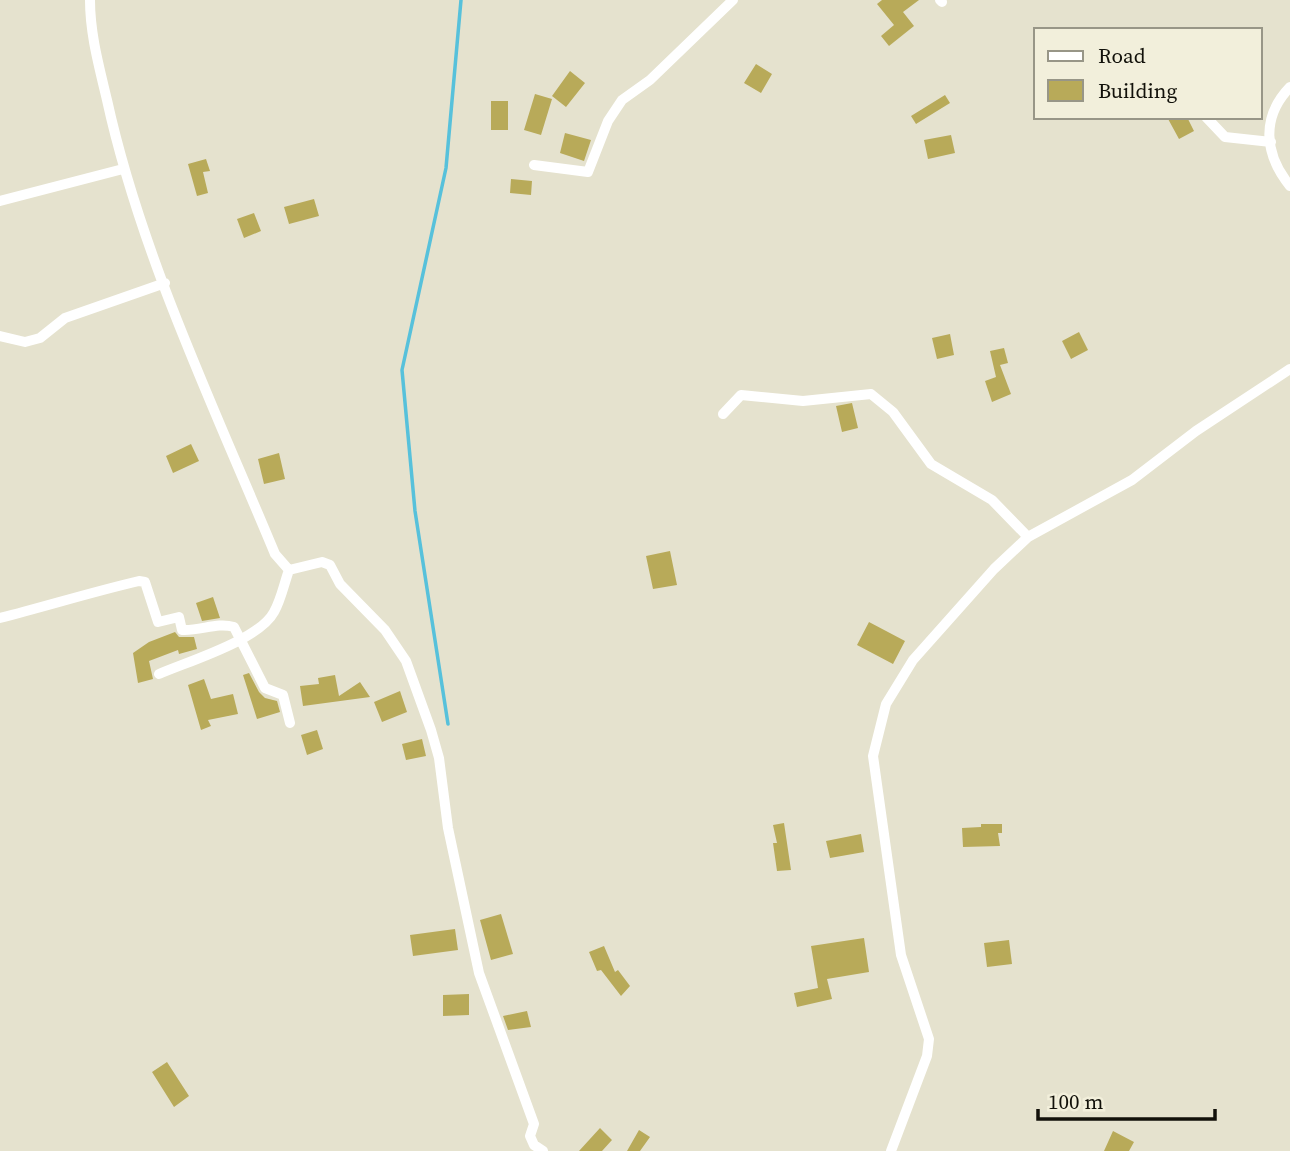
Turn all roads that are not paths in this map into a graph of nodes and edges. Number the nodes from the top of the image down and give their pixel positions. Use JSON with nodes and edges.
{"nodes":[{"id":1,"x":90,"y":0,"type":"edge"},
{"id":2,"x":733,"y":0,"type":"edge"},
{"id":3,"x":1290,"y":86,"type":"edge"},
{"id":4,"x":1208,"y":119,"type":"edge"},
{"id":5,"x":1271,"y":142,"type":"junction"},
{"id":6,"x":534,"y":165,"type":"dead end"},
{"id":7,"x":123,"y":169,"type":"junction"},
{"id":8,"x":1290,"y":186,"type":"edge"},
{"id":9,"x":0,"y":201,"type":"edge"},
{"id":10,"x":165,"y":283,"type":"junction"},
{"id":11,"x":0,"y":336,"type":"edge"},
{"id":12,"x":1290,"y":369,"type":"edge"},
{"id":13,"x":723,"y":414,"type":"dead end"},
{"id":14,"x":1028,"y":537,"type":"junction"},
{"id":15,"x":289,"y":570,"type":"junction"},
{"id":16,"x":0,"y":618,"type":"edge"},
{"id":17,"x":243,"y":638,"type":"junction"},
{"id":18,"x":159,"y":674,"type":"dead end"},
{"id":19,"x":290,"y":723,"type":"dead end"},
{"id":20,"x":543,"y":1151,"type":"edge"},
{"id":21,"x":891,"y":1151,"type":"edge"}],
"edges":[{"from":1,"to":7,"type":"street"},
{"from":2,"to":6,"type":"street"},
{"from":3,"to":5,"type":"street"},
{"from":4,"to":5,"type":"street"},
{"from":5,"to":8,"type":"street"},
{"from":7,"to":9,"type":"street"},
{"from":7,"to":10,"type":"street"},
{"from":10,"to":11,"type":"street"},
{"from":10,"to":15,"type":"street"},
{"from":12,"to":14,"type":"street"},
{"from":13,"to":14,"type":"street"},
{"from":14,"to":21,"type":"street"},
{"from":15,"to":17,"type":"street"},
{"from":15,"to":20,"type":"street"},
{"from":16,"to":17,"type":"street"},
{"from":17,"to":18,"type":"street"},
{"from":17,"to":19,"type":"street"}]}
